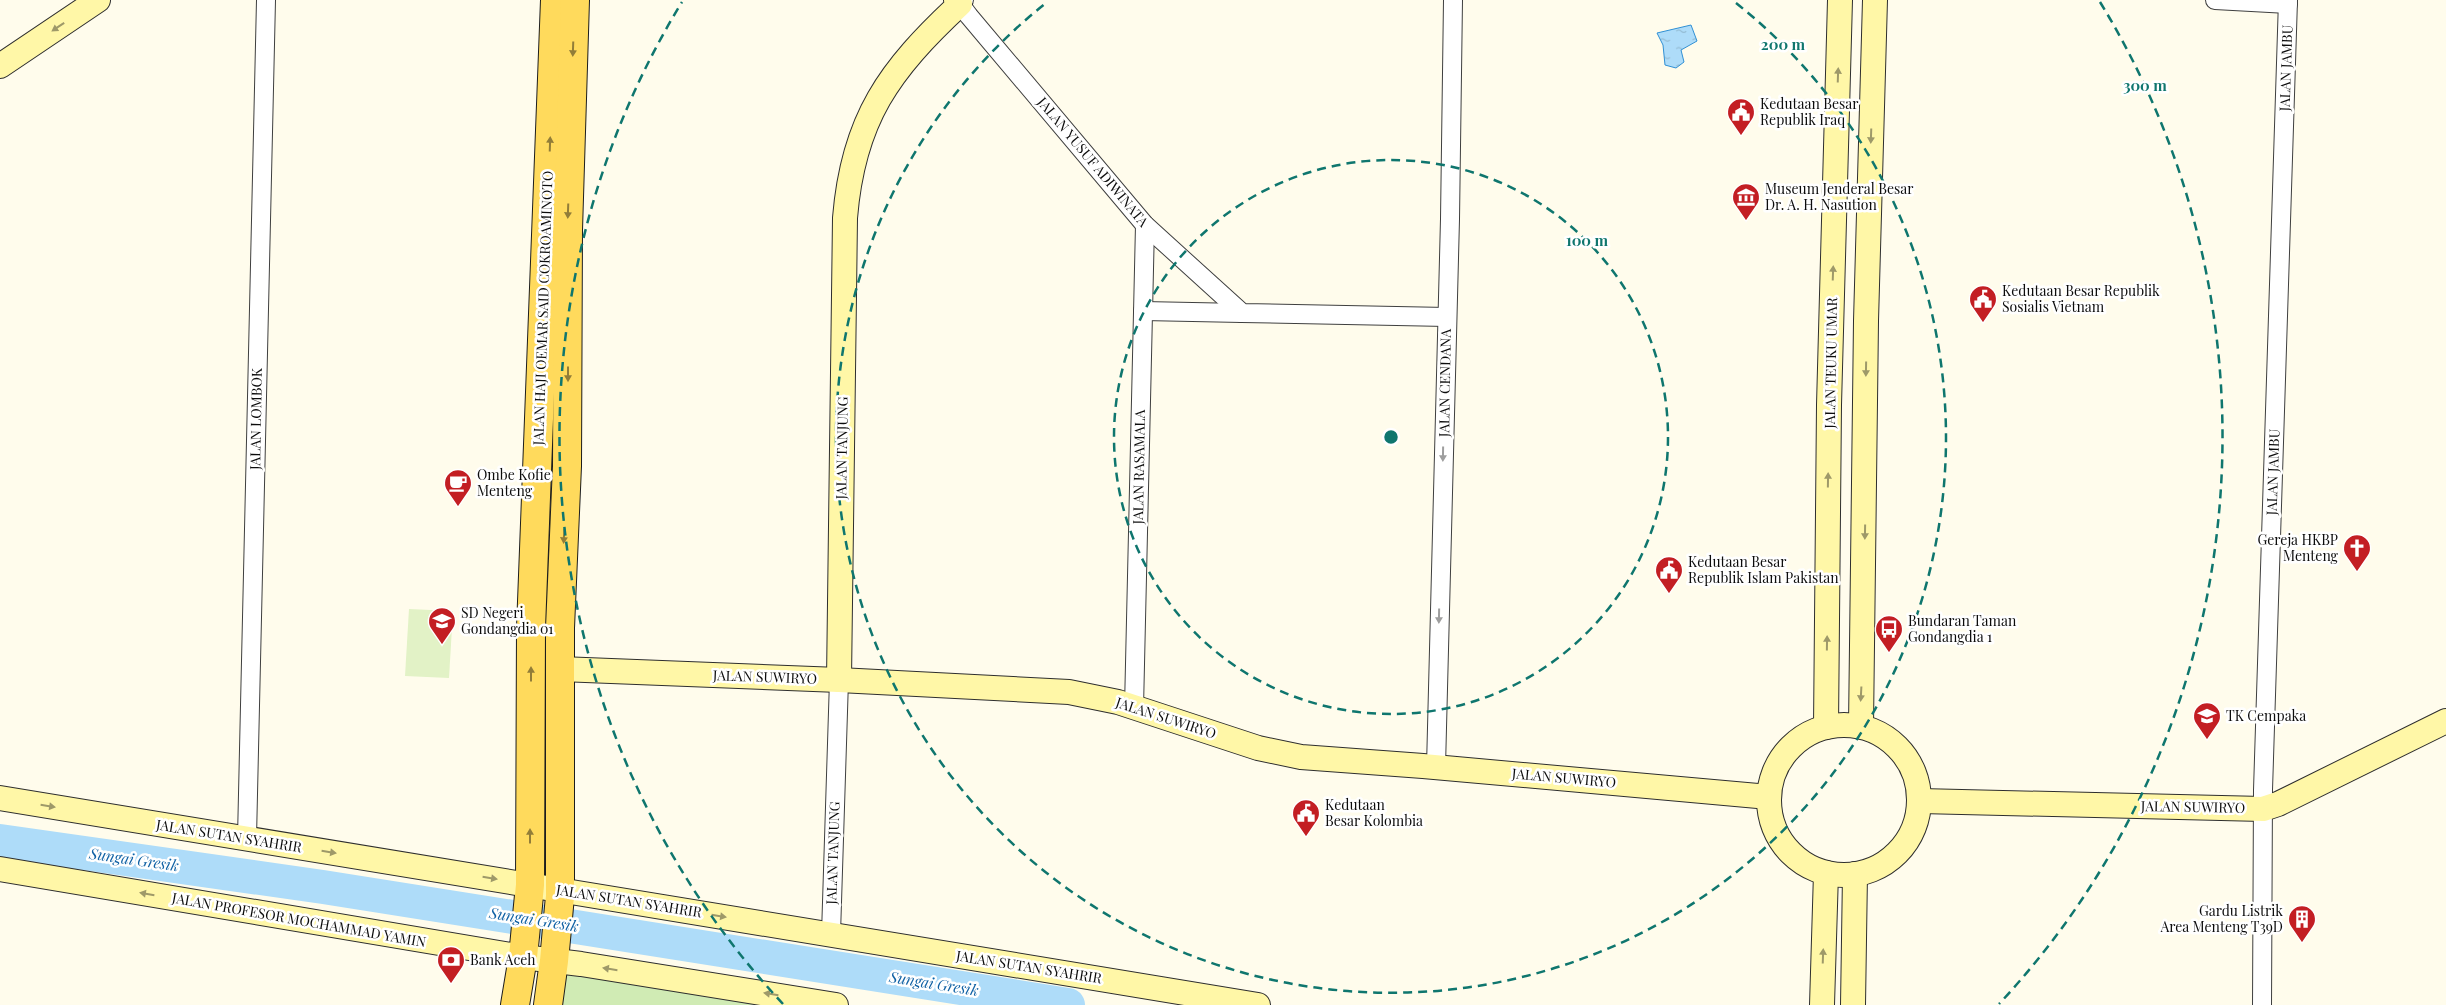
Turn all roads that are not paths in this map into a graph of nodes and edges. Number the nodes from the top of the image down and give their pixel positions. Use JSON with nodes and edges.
{"nodes":[{"id":1,"x":98,"y":0,"type":"edge"},
{"id":2,"x":266,"y":0,"type":"edge"},
{"id":3,"x":555,"y":0,"type":"edge"},
{"id":4,"x":575,"y":0,"type":"edge"},
{"id":5,"x":1453,"y":0,"type":"edge"},
{"id":6,"x":1840,"y":0,"type":"edge"},
{"id":7,"x":1875,"y":0,"type":"edge"},
{"id":8,"x":2215,"y":0,"type":"edge"},
{"id":9,"x":960,"y":1,"type":"edge"},
{"id":10,"x":2288,"y":2,"type":"edge"},
{"id":11,"x":1,"y":67,"type":"edge"},
{"id":12,"x":1145,"y":225,"type":"junction"},
{"id":13,"x":1143,"y":311,"type":"junction"},
{"id":14,"x":1242,"y":313,"type":"junction"},
{"id":15,"x":1447,"y":317,"type":"junction"},
{"id":16,"x":1832,"y":321,"type":"junction"},
{"id":17,"x":1866,"y":321,"type":"junction"},
{"id":18,"x":560,"y":669,"type":"junction"},
{"id":19,"x":839,"y":680,"type":"junction"},
{"id":20,"x":1134,"y":708,"type":"junction"},
{"id":21,"x":2446,"y":721,"type":"edge"},
{"id":22,"x":1861,"y":726,"type":"junction"},
{"id":23,"x":1826,"y":727,"type":"junction"},
{"id":24,"x":1436,"y":767,"type":"junction"},
{"id":25,"x":1768,"y":797,"type":"junction"},
{"id":26,"x":0,"y":798,"type":"edge"},
{"id":27,"x":1920,"y":801,"type":"junction"},
{"id":28,"x":2262,"y":809,"type":"junction"},
{"id":29,"x":247,"y":838,"type":"junction"},
{"id":30,"x":0,"y":869,"type":"edge"},
{"id":31,"x":1826,"y":873,"type":"junction"},
{"id":32,"x":1855,"y":874,"type":"junction"},
{"id":33,"x":529,"y":889,"type":"junction"},
{"id":34,"x":560,"y":893,"type":"junction"},
{"id":35,"x":830,"y":934,"type":"junction"},
{"id":36,"x":524,"y":953,"type":"junction"},
{"id":37,"x":555,"y":957,"type":"junction"},
{"id":38,"x":515,"y":1005,"type":"edge"},
{"id":39,"x":548,"y":1005,"type":"edge"},
{"id":40,"x":836,"y":1005,"type":"edge"},
{"id":41,"x":1258,"y":1005,"type":"edge"},
{"id":42,"x":1822,"y":1005,"type":"edge"},
{"id":43,"x":1853,"y":1005,"type":"edge"},
{"id":44,"x":2262,"y":1005,"type":"edge"}],
"edges":[{"from":1,"to":11,"type":"street","one_way":true},
{"from":2,"to":29,"type":"street","name":"JALAN LOMBOK"},
{"from":33,"to":3,"type":"main road","name":"JALAN HAJI OEMAR SAID COKROAMINOTO","one_way":true},
{"from":4,"to":18,"type":"main road","name":"JALAN HAJI OEMAR SAID COKROAMINOTO","one_way":true},
{"from":5,"to":15,"type":"street","name":"JALAN CENDANA"},
{"from":16,"to":6,"type":"street","name":"JALAN TEUKU UMAR","one_way":true},
{"from":7,"to":17,"type":"street","one_way":true},
{"from":8,"to":10,"type":"street"},
{"from":9,"to":12,"type":"street","name":"JALAN YUSUF ADIWINATA"},
{"from":9,"to":19,"type":"street","name":"JALAN TANJUNG"},
{"from":10,"to":28,"type":"street","name":"JALAN JAMBU"},
{"from":12,"to":13,"type":"street","name":"JALAN RASAMALA"},
{"from":12,"to":14,"type":"street","name":"JALAN YUSUF ADIWINATA"},
{"from":13,"to":14,"type":"street"},
{"from":13,"to":20,"type":"street","name":"JALAN RASAMALA"},
{"from":14,"to":15,"type":"street"},
{"from":15,"to":24,"type":"street","name":"JALAN CENDANA","one_way":true},
{"from":16,"to":17,"type":"street"},
{"from":23,"to":16,"type":"street","name":"JALAN TEUKU UMAR","one_way":true},
{"from":17,"to":22,"type":"street","one_way":true},
{"from":18,"to":19,"type":"street","name":"JALAN SUWIRYO"},
{"from":18,"to":34,"type":"main road","name":"JALAN HAJI OEMAR SAID COKROAMINOTO"},
{"from":19,"to":20,"type":"street","name":"JALAN SUWIRYO"},
{"from":19,"to":35,"type":"street","name":"JALAN TANJUNG"},
{"from":20,"to":24,"type":"street","name":"JALAN SUWIRYO"},
{"from":21,"to":28,"type":"street","name":"JALAN SUWIRYO"},
{"from":22,"to":23,"type":"street"},
{"from":22,"to":27,"type":"street"},
{"from":23,"to":25,"type":"street"},
{"from":24,"to":25,"type":"street","name":"JALAN SUWIRYO"},
{"from":25,"to":31,"type":"street"},
{"from":26,"to":29,"type":"street","name":"JALAN SUTAN SYAHRIR","one_way":true},
{"from":27,"to":28,"type":"street","name":"JALAN SUWIRYO"},
{"from":27,"to":32,"type":"street"},
{"from":28,"to":44,"type":"street","name":"JALAN JAMBU"},
{"from":29,"to":33,"type":"street","name":"JALAN SUTAN SYAHRIR","one_way":true},
{"from":36,"to":30,"type":"street","name":"JALAN PROFESOR MOCHAMMAD YAMIN","one_way":true},
{"from":31,"to":32,"type":"street"},
{"from":42,"to":31,"type":"street","one_way":true},
{"from":32,"to":43,"type":"street"},
{"from":33,"to":34,"type":"street","name":"JALAN SUTAN SYAHRIR"},
{"from":33,"to":36,"type":"main road","name":"JALAN HAJI OEMAR SAID COKROAMINOTO"},
{"from":34,"to":35,"type":"street","name":"JALAN SUTAN SYAHRIR","one_way":true},
{"from":34,"to":37,"type":"main road","name":"JALAN HAJI OEMAR SAID COKROAMINOTO"},
{"from":35,"to":41,"type":"street","name":"JALAN SUTAN SYAHRIR"},
{"from":36,"to":37,"type":"street","name":"JALAN PROFESOR MOCHAMMAD YAMIN"},
{"from":36,"to":38,"type":"main road","name":"JALAN HAJI OEMAR SAID COKROAMINOTO"},
{"from":37,"to":39,"type":"main road","name":"JALAN HAJI OEMAR SAID COKROAMINOTO"},
{"from":40,"to":37,"type":"street","name":"JALAN PROFESOR MOCHAMMAD YAMIN","one_way":true}]}
